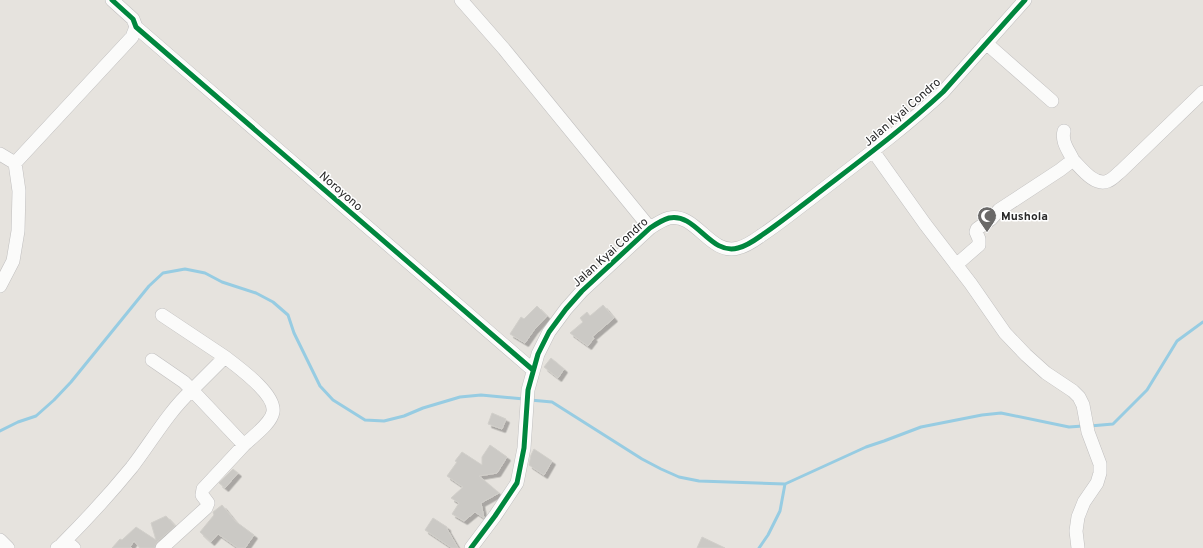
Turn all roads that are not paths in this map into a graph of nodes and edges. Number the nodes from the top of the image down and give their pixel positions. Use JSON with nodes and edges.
{"nodes":[{"id":1,"x":112,"y":0,"type":"edge"},
{"id":2,"x":461,"y":0,"type":"edge"},
{"id":3,"x":1021,"y":1,"type":"edge"},
{"id":4,"x":136,"y":27,"type":"junction"},
{"id":5,"x":986,"y":43,"type":"junction"},
{"id":6,"x":1203,"y":92,"type":"edge"},
{"id":7,"x":1052,"y":102,"type":"dead end"},
{"id":8,"x":1064,"y":132,"type":"dead end"},
{"id":9,"x":873,"y":151,"type":"junction"},
{"id":10,"x":0,"y":154,"type":"edge"},
{"id":11,"x":1073,"y":160,"type":"junction"},
{"id":12,"x":15,"y":163,"type":"junction"},
{"id":13,"x":650,"y":228,"type":"junction"},
{"id":14,"x":956,"y":265,"type":"junction"},
{"id":15,"x":0,"y":286,"type":"edge"},
{"id":16,"x":162,"y":315,"type":"dead end"},
{"id":17,"x":225,"y":358,"type":"junction"},
{"id":18,"x":152,"y":360,"type":"dead end"},
{"id":19,"x":533,"y":370,"type":"junction"},
{"id":20,"x":192,"y":390,"type":"junction"},
{"id":21,"x":244,"y":445,"type":"junction"},
{"id":22,"x":0,"y":540,"type":"edge"},
{"id":23,"x":65,"y":547,"type":"edge"},
{"id":24,"x":8,"y":548,"type":"edge"},
{"id":25,"x":162,"y":548,"type":"edge"},
{"id":26,"x":471,"y":548,"type":"edge"},
{"id":27,"x":1078,"y":548,"type":"edge"}],
"edges":[{"from":1,"to":4,"type":"street","name":"Noroyono"},
{"from":2,"to":13,"type":"street"},
{"from":3,"to":5,"type":"street","name":"Jalan Kyai Condro"},
{"from":4,"to":12,"type":"street"},
{"from":4,"to":19,"type":"street","name":"Noroyono"},
{"from":5,"to":7,"type":"street"},
{"from":5,"to":9,"type":"street","name":"Jalan Kyai Condro"},
{"from":6,"to":11,"type":"street"},
{"from":8,"to":11,"type":"street"},
{"from":9,"to":13,"type":"street","name":"Jalan Kyai Condro"},
{"from":9,"to":14,"type":"street"},
{"from":10,"to":12,"type":"street"},
{"from":11,"to":14,"type":"street"},
{"from":12,"to":15,"type":"street"},
{"from":13,"to":19,"type":"street","name":"Jalan Kyai Condro"},
{"from":14,"to":27,"type":"street"},
{"from":16,"to":17,"type":"street"},
{"from":17,"to":20,"type":"street"},
{"from":17,"to":21,"type":"street"},
{"from":18,"to":20,"type":"street"},
{"from":19,"to":26,"type":"street","name":"Jalan Kyai Condro"},
{"from":20,"to":21,"type":"street"},
{"from":20,"to":23,"type":"street"},
{"from":21,"to":25,"type":"street"},
{"from":22,"to":24,"type":"street"}]}
